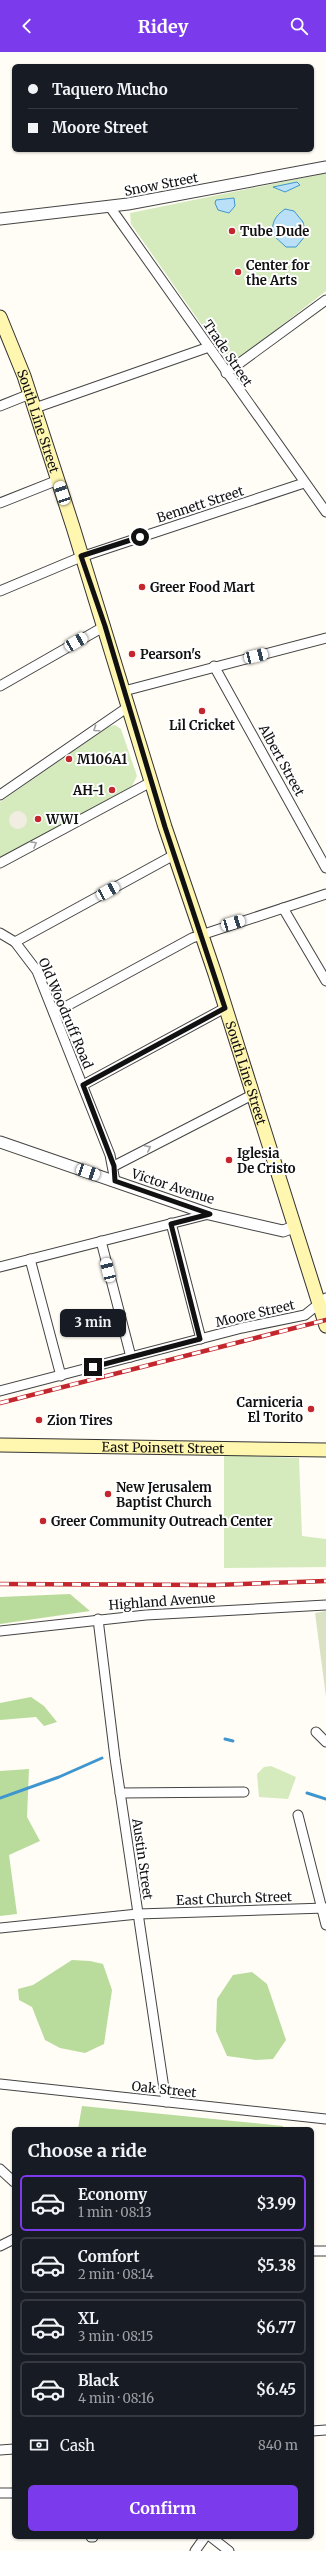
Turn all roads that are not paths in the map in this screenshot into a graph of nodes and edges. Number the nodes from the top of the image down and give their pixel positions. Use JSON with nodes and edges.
{"nodes":[{"id":1,"x":326,"y":167,"type":"edge"},
{"id":2,"x":110,"y":207,"type":"junction"},
{"id":3,"x":0,"y":219,"type":"edge"},
{"id":4,"x":326,"y":300,"type":"edge"},
{"id":5,"x":0,"y":317,"type":"edge"},
{"id":6,"x":209,"y":347,"type":"junction"},
{"id":7,"x":226,"y":373,"type":"junction"},
{"id":8,"x":30,"y":394,"type":"junction"},
{"id":9,"x":0,"y":406,"type":"edge"},
{"id":10,"x":35,"y":408,"type":"junction"},
{"id":11,"x":58,"y":480,"type":"junction"},
{"id":12,"x":304,"y":483,"type":"junction"},
{"id":13,"x":0,"y":504,"type":"edge"},
{"id":14,"x":326,"y":512,"type":"edge"},
{"id":15,"x":81,"y":556,"type":"junction"},
{"id":16,"x":0,"y":591,"type":"edge"},
{"id":17,"x":105,"y":626,"type":"junction"},
{"id":18,"x":326,"y":638,"type":"edge"},
{"id":19,"x":214,"y":666,"type":"junction"},
{"id":20,"x":0,"y":686,"type":"edge"},
{"id":21,"x":124,"y":691,"type":"junction"},
{"id":22,"x":128,"y":707,"type":"junction"},
{"id":23,"x":151,"y":782,"type":"junction"},
{"id":24,"x":0,"y":795,"type":"edge"},
{"id":25,"x":174,"y":855,"type":"junction"},
{"id":26,"x":0,"y":863,"type":"edge"},
{"id":27,"x":326,"y":868,"type":"edge"},
{"id":28,"x":326,"y":894,"type":"edge"},
{"id":29,"x":283,"y":908,"type":"junction"},
{"id":30,"x":0,"y":933,"type":"edge"},
{"id":31,"x":201,"y":934,"type":"junction"},
{"id":32,"x":15,"y":942,"type":"junction"},
{"id":33,"x":326,"y":981,"type":"edge"},
{"id":34,"x":225,"y":1008,"type":"junction"},
{"id":35,"x":54,"y":1013,"type":"junction"},
{"id":36,"x":83,"y":1085,"type":"junction"},
{"id":37,"x":252,"y":1095,"type":"junction"},
{"id":38,"x":0,"y":1142,"type":"edge"},
{"id":39,"x":114,"y":1166,"type":"junction"},
{"id":40,"x":115,"y":1181,"type":"junction"},
{"id":41,"x":210,"y":1214,"type":"junction"},
{"id":42,"x":171,"y":1224,"type":"junction"},
{"id":43,"x":294,"y":1227,"type":"junction"},
{"id":44,"x":101,"y":1241,"type":"junction"},
{"id":45,"x":30,"y":1259,"type":"junction"},
{"id":46,"x":0,"y":1267,"type":"edge"},
{"id":47,"x":323,"y":1300,"type":"edge"},
{"id":48,"x":326,"y":1326,"type":"edge"},
{"id":49,"x":200,"y":1339,"type":"junction"},
{"id":50,"x":131,"y":1357,"type":"junction"},
{"id":51,"x":61,"y":1376,"type":"junction"},
{"id":52,"x":0,"y":1391,"type":"edge"},
{"id":53,"x":1,"y":1443,"type":"edge"},
{"id":54,"x":326,"y":1450,"type":"edge"},
{"id":55,"x":326,"y":1605,"type":"edge"},
{"id":56,"x":98,"y":1619,"type":"junction"},
{"id":57,"x":0,"y":1631,"type":"edge"},
{"id":58,"x":316,"y":1732,"type":"dead end"},
{"id":59,"x":326,"y":1742,"type":"edge"},
{"id":60,"x":244,"y":1792,"type":"dead end"},
{"id":61,"x":120,"y":1793,"type":"junction"},
{"id":62,"x":298,"y":1815,"type":"dead end"},
{"id":63,"x":324,"y":1908,"type":"edge"},
{"id":64,"x":138,"y":1914,"type":"junction"},
{"id":65,"x":326,"y":1925,"type":"edge"},
{"id":66,"x":0,"y":1928,"type":"edge"},
{"id":67,"x":0,"y":2084,"type":"edge"},
{"id":68,"x":166,"y":2102,"type":"junction"},
{"id":69,"x":326,"y":2119,"type":"edge"},
{"id":70,"x":0,"y":2169,"type":"edge"},
{"id":71,"x":12,"y":2180,"type":"edge"},
{"id":72,"x":12,"y":2240,"type":"edge"},
{"id":73,"x":0,"y":2246,"type":"edge"},
{"id":74,"x":314,"y":2251,"type":"edge"},
{"id":75,"x":326,"y":2251,"type":"edge"},
{"id":76,"x":326,"y":2430,"type":"edge"},
{"id":77,"x":314,"y":2431,"type":"edge"},
{"id":78,"x":12,"y":2449,"type":"edge"},
{"id":79,"x":0,"y":2450,"type":"edge"},
{"id":80,"x":12,"y":2493,"type":"edge"},
{"id":81,"x":0,"y":2494,"type":"edge"},
{"id":82,"x":203,"y":2539,"type":"edge"},
{"id":83,"x":214,"y":2539,"type":"edge"},
{"id":84,"x":194,"y":2551,"type":"edge"},
{"id":85,"x":229,"y":2551,"type":"edge"}],
"edges":[{"from":1,"to":2,"type":"street","name":"Snow Street"},
{"from":2,"to":3,"type":"street","name":"Snow Street"},
{"from":2,"to":6,"type":"street","name":"Trade Street"},
{"from":4,"to":7,"type":"street"},
{"from":5,"to":8,"type":"main road","name":"South Line Street"},
{"from":6,"to":7,"type":"street","name":"Trade Street"},
{"from":6,"to":10,"type":"street"},
{"from":7,"to":12,"type":"street","name":"Trade Street"},
{"from":8,"to":9,"type":"street"},
{"from":8,"to":10,"type":"main road","name":"South Line Street"},
{"from":10,"to":11,"type":"main road","name":"South Line Street"},
{"from":11,"to":13,"type":"street"},
{"from":11,"to":15,"type":"main road","name":"South Line Street"},
{"from":12,"to":14,"type":"street","name":"Trade Street"},
{"from":12,"to":15,"type":"street","name":"Bennett Street"},
{"from":15,"to":16,"type":"street","name":"Bennett Street"},
{"from":15,"to":17,"type":"main road","name":"South Line Street"},
{"from":17,"to":20,"type":"street"},
{"from":17,"to":21,"type":"main road","name":"South Line Street"},
{"from":18,"to":19,"type":"street"},
{"from":19,"to":21,"type":"street"},
{"from":19,"to":27,"type":"street","name":"Albert Street"},
{"from":21,"to":22,"type":"main road","name":"South Line Street"},
{"from":22,"to":23,"type":"main road","name":"South Line Street"},
{"from":22,"to":24,"type":"street","one_way":true},
{"from":23,"to":25,"type":"main road","name":"South Line Street"},
{"from":26,"to":23,"type":"street","one_way":true},
{"from":25,"to":31,"type":"main road","name":"South Line Street"},
{"from":25,"to":32,"type":"street"},
{"from":28,"to":29,"type":"street"},
{"from":29,"to":31,"type":"street"},
{"from":29,"to":33,"type":"street"},
{"from":30,"to":32,"type":"street","name":"Old Woodruff Road"},
{"from":31,"to":34,"type":"main road","name":"South Line Street"},
{"from":31,"to":35,"type":"street"},
{"from":32,"to":35,"type":"street","name":"Old Woodruff Road"},
{"from":34,"to":36,"type":"street"},
{"from":34,"to":37,"type":"main road","name":"South Line Street"},
{"from":35,"to":36,"type":"street","name":"Old Woodruff Road"},
{"from":36,"to":39,"type":"street","name":"Old Woodruff Road"},
{"from":39,"to":37,"type":"street","one_way":true},
{"from":37,"to":43,"type":"main road","name":"South Line Street"},
{"from":38,"to":40,"type":"street","name":"Victor Avenue"},
{"from":39,"to":40,"type":"street","name":"Old Woodruff Road"},
{"from":40,"to":41,"type":"street","name":"Victor Avenue"},
{"from":41,"to":42,"type":"street"},
{"from":41,"to":43,"type":"street","name":"Victor Avenue"},
{"from":42,"to":44,"type":"street"},
{"from":42,"to":49,"type":"street"},
{"from":43,"to":47,"type":"main road","name":"South Line Street"},
{"from":44,"to":45,"type":"street"},
{"from":44,"to":50,"type":"street"},
{"from":45,"to":46,"type":"street"},
{"from":45,"to":51,"type":"street"},
{"from":47,"to":48,"type":"main road","name":"South Line Street"},
{"from":47,"to":49,"type":"street","name":"Moore Street"},
{"from":49,"to":50,"type":"street","name":"Moore Street"},
{"from":50,"to":51,"type":"street","name":"Moore Street"},
{"from":51,"to":52,"type":"street","name":"Moore Street"},
{"from":53,"to":54,"type":"main road","name":"East Poinsett Street"},
{"from":55,"to":56,"type":"street","name":"Highland Avenue"},
{"from":56,"to":57,"type":"street","name":"Highland Avenue"},
{"from":56,"to":61,"type":"street","name":"Austin Street"},
{"from":58,"to":59,"type":"street"},
{"from":60,"to":61,"type":"street"},
{"from":61,"to":64,"type":"street","name":"Austin Street"},
{"from":62,"to":63,"type":"street"},
{"from":63,"to":64,"type":"street","name":"East Church Street"},
{"from":63,"to":65,"type":"street"},
{"from":64,"to":66,"type":"street","name":"East Church Street"},
{"from":64,"to":68,"type":"street","name":"Austin Street"},
{"from":67,"to":68,"type":"street","name":"Oak Street"},
{"from":68,"to":69,"type":"street","name":"Oak Street"},
{"from":70,"to":71,"type":"street"},
{"from":72,"to":73,"type":"street"},
{"from":74,"to":75,"type":"street"},
{"from":76,"to":77,"type":"street"},
{"from":78,"to":79,"type":"street"},
{"from":80,"to":81,"type":"street"},
{"from":82,"to":84,"type":"street"},
{"from":83,"to":85,"type":"street"}]}
